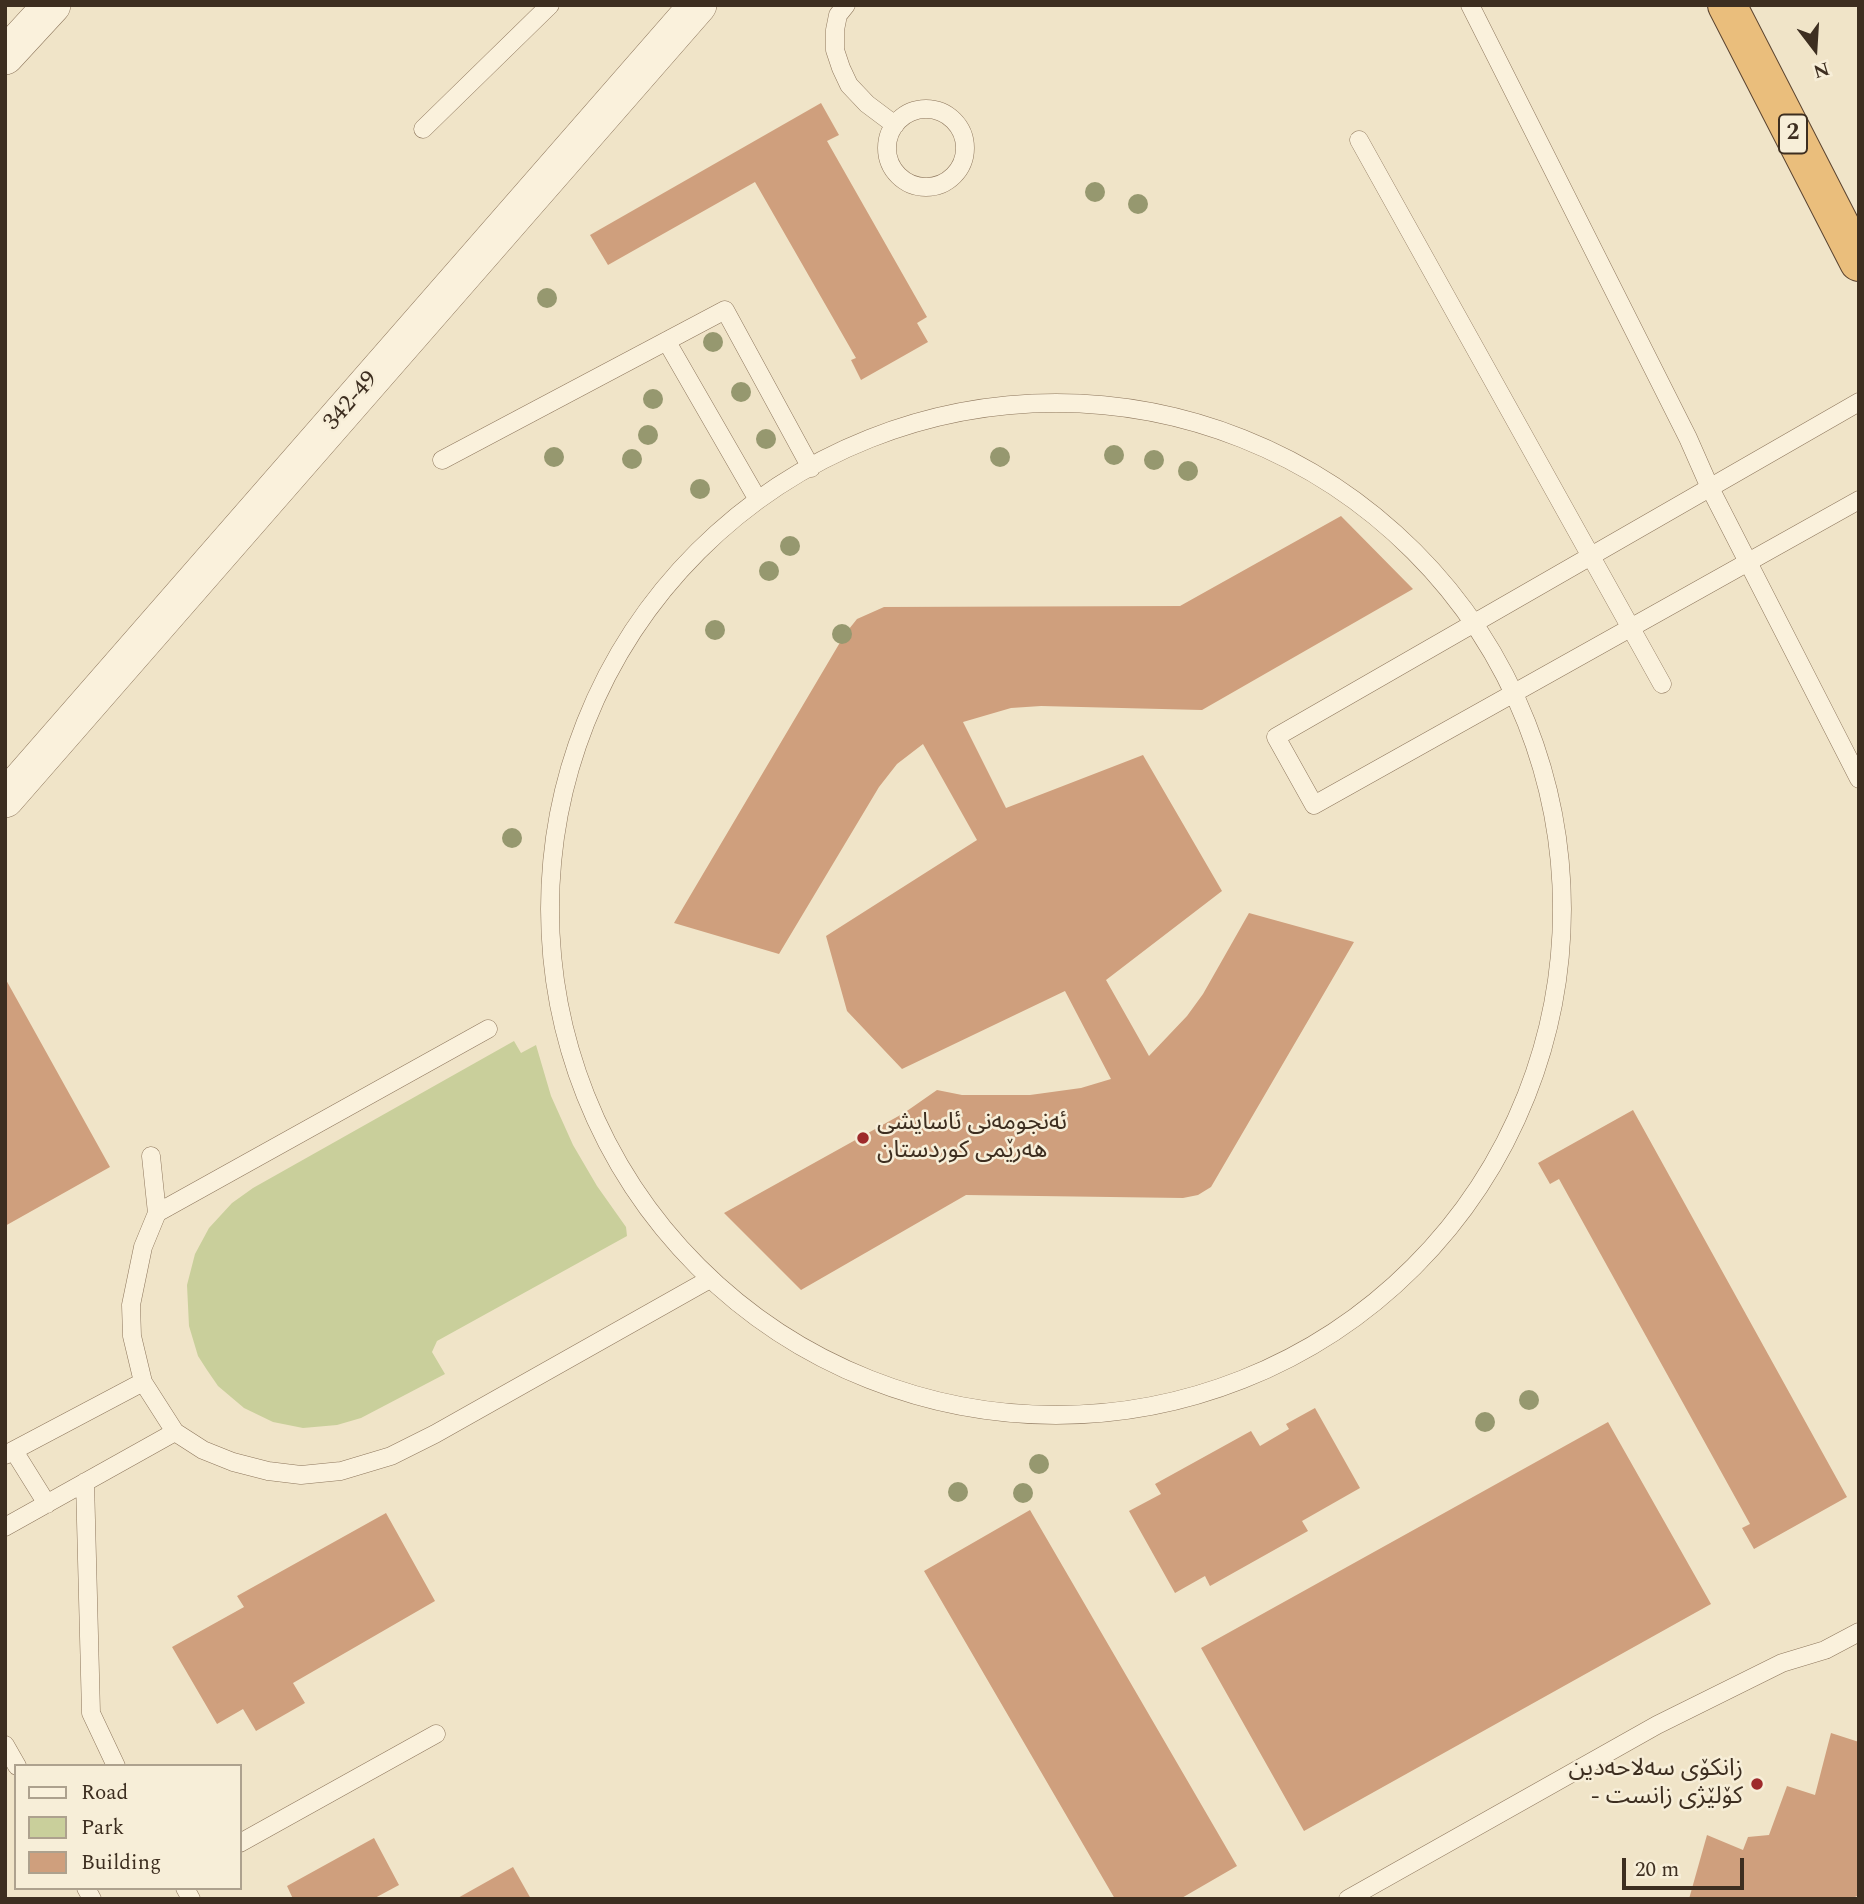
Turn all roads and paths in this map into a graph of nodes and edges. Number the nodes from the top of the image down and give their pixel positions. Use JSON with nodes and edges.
{"nodes":[{"id":1,"x":52,"y":5,"type":"edge"},
{"id":2,"x":550,"y":5,"type":"edge"},
{"id":3,"x":698,"y":5,"type":"edge"},
{"id":4,"x":846,"y":5,"type":"edge"},
{"id":5,"x":1470,"y":5,"type":"edge"},
{"id":6,"x":1727,"y":5,"type":"edge"},
{"id":7,"x":5,"y":57,"type":"edge"},
{"id":8,"x":895,"y":125,"type":"junction"},
{"id":9,"x":423,"y":129,"type":"dead end"},
{"id":10,"x":1359,"y":140,"type":"dead end"},
{"id":11,"x":1859,"y":262,"type":"edge"},
{"id":12,"x":667,"y":342,"type":"junction"},
{"id":13,"x":1859,"y":402,"type":"edge"},
{"id":14,"x":442,"y":460,"type":"dead end"},
{"id":15,"x":811,"y":468,"type":"junction"},
{"id":16,"x":1710,"y":488,"type":"junction"},
{"id":17,"x":758,"y":500,"type":"junction"},
{"id":18,"x":1859,"y":500,"type":"edge"},
{"id":19,"x":1592,"y":556,"type":"junction"},
{"id":20,"x":1749,"y":562,"type":"junction"},
{"id":21,"x":1475,"y":623,"type":"junction"},
{"id":22,"x":1633,"y":628,"type":"junction"},
{"id":23,"x":1662,"y":684,"type":"dead end"},
{"id":24,"x":1516,"y":693,"type":"junction"},
{"id":25,"x":1859,"y":779,"type":"edge"},
{"id":26,"x":5,"y":799,"type":"edge"},
{"id":27,"x":488,"y":1030,"type":"dead end"},
{"id":28,"x":151,"y":1156,"type":"dead end"},
{"id":29,"x":157,"y":1213,"type":"junction"},
{"id":30,"x":710,"y":1279,"type":"junction"},
{"id":31,"x":143,"y":1382,"type":"junction"},
{"id":32,"x":175,"y":1432,"type":"junction"},
{"id":33,"x":10,"y":1453,"type":"edge"},
{"id":34,"x":85,"y":1482,"type":"junction"},
{"id":35,"x":47,"y":1504,"type":"junction"},
{"id":36,"x":5,"y":1527,"type":"edge"},
{"id":37,"x":1859,"y":1632,"type":"edge"},
{"id":38,"x":436,"y":1734,"type":"dead end"},
{"id":39,"x":5,"y":1745,"type":"edge"},
{"id":40,"x":16,"y":1764,"type":"edge"},
{"id":41,"x":115,"y":1764,"type":"edge"},
{"id":42,"x":242,"y":1842,"type":"edge"},
{"id":43,"x":1348,"y":1899,"type":"edge"}],
"edges":[{"from":1,"to":7,"type":"street"},
{"from":2,"to":9,"type":"lane"},
{"from":3,"to":26,"type":"street","name":"342-49"},
{"from":4,"to":8,"type":"lane"},
{"from":5,"to":16,"type":"lane"},
{"from":6,"to":11,"type":"highway","number":"2"},
{"from":8,"to":8,"type":"lane"},
{"from":10,"to":19,"type":"lane"},
{"from":12,"to":14,"type":"lane"},
{"from":12,"to":15,"type":"lane"},
{"from":12,"to":17,"type":"lane"},
{"from":13,"to":16,"type":"lane"},
{"from":15,"to":17,"type":"lane"},
{"from":15,"to":21,"type":"lane"},
{"from":16,"to":19,"type":"lane"},
{"from":16,"to":20,"type":"lane"},
{"from":17,"to":30,"type":"lane"},
{"from":18,"to":20,"type":"lane"},
{"from":19,"to":21,"type":"lane"},
{"from":19,"to":22,"type":"lane"},
{"from":20,"to":22,"type":"lane"},
{"from":20,"to":25,"type":"lane"},
{"from":21,"to":24,"type":"lane"},
{"from":21,"to":24,"type":"lane"},
{"from":22,"to":23,"type":"lane"},
{"from":22,"to":24,"type":"lane"},
{"from":24,"to":30,"type":"lane"},
{"from":27,"to":29,"type":"lane"},
{"from":28,"to":29,"type":"lane"},
{"from":29,"to":31,"type":"lane"},
{"from":30,"to":32,"type":"lane"},
{"from":31,"to":32,"type":"lane"},
{"from":31,"to":33,"type":"lane"},
{"from":32,"to":34,"type":"lane"},
{"from":33,"to":35,"type":"lane"},
{"from":34,"to":35,"type":"lane"},
{"from":34,"to":41,"type":"lane"},
{"from":35,"to":36,"type":"lane"},
{"from":37,"to":43,"type":"lane"},
{"from":38,"to":42,"type":"lane"},
{"from":39,"to":40,"type":"lane"}]}
